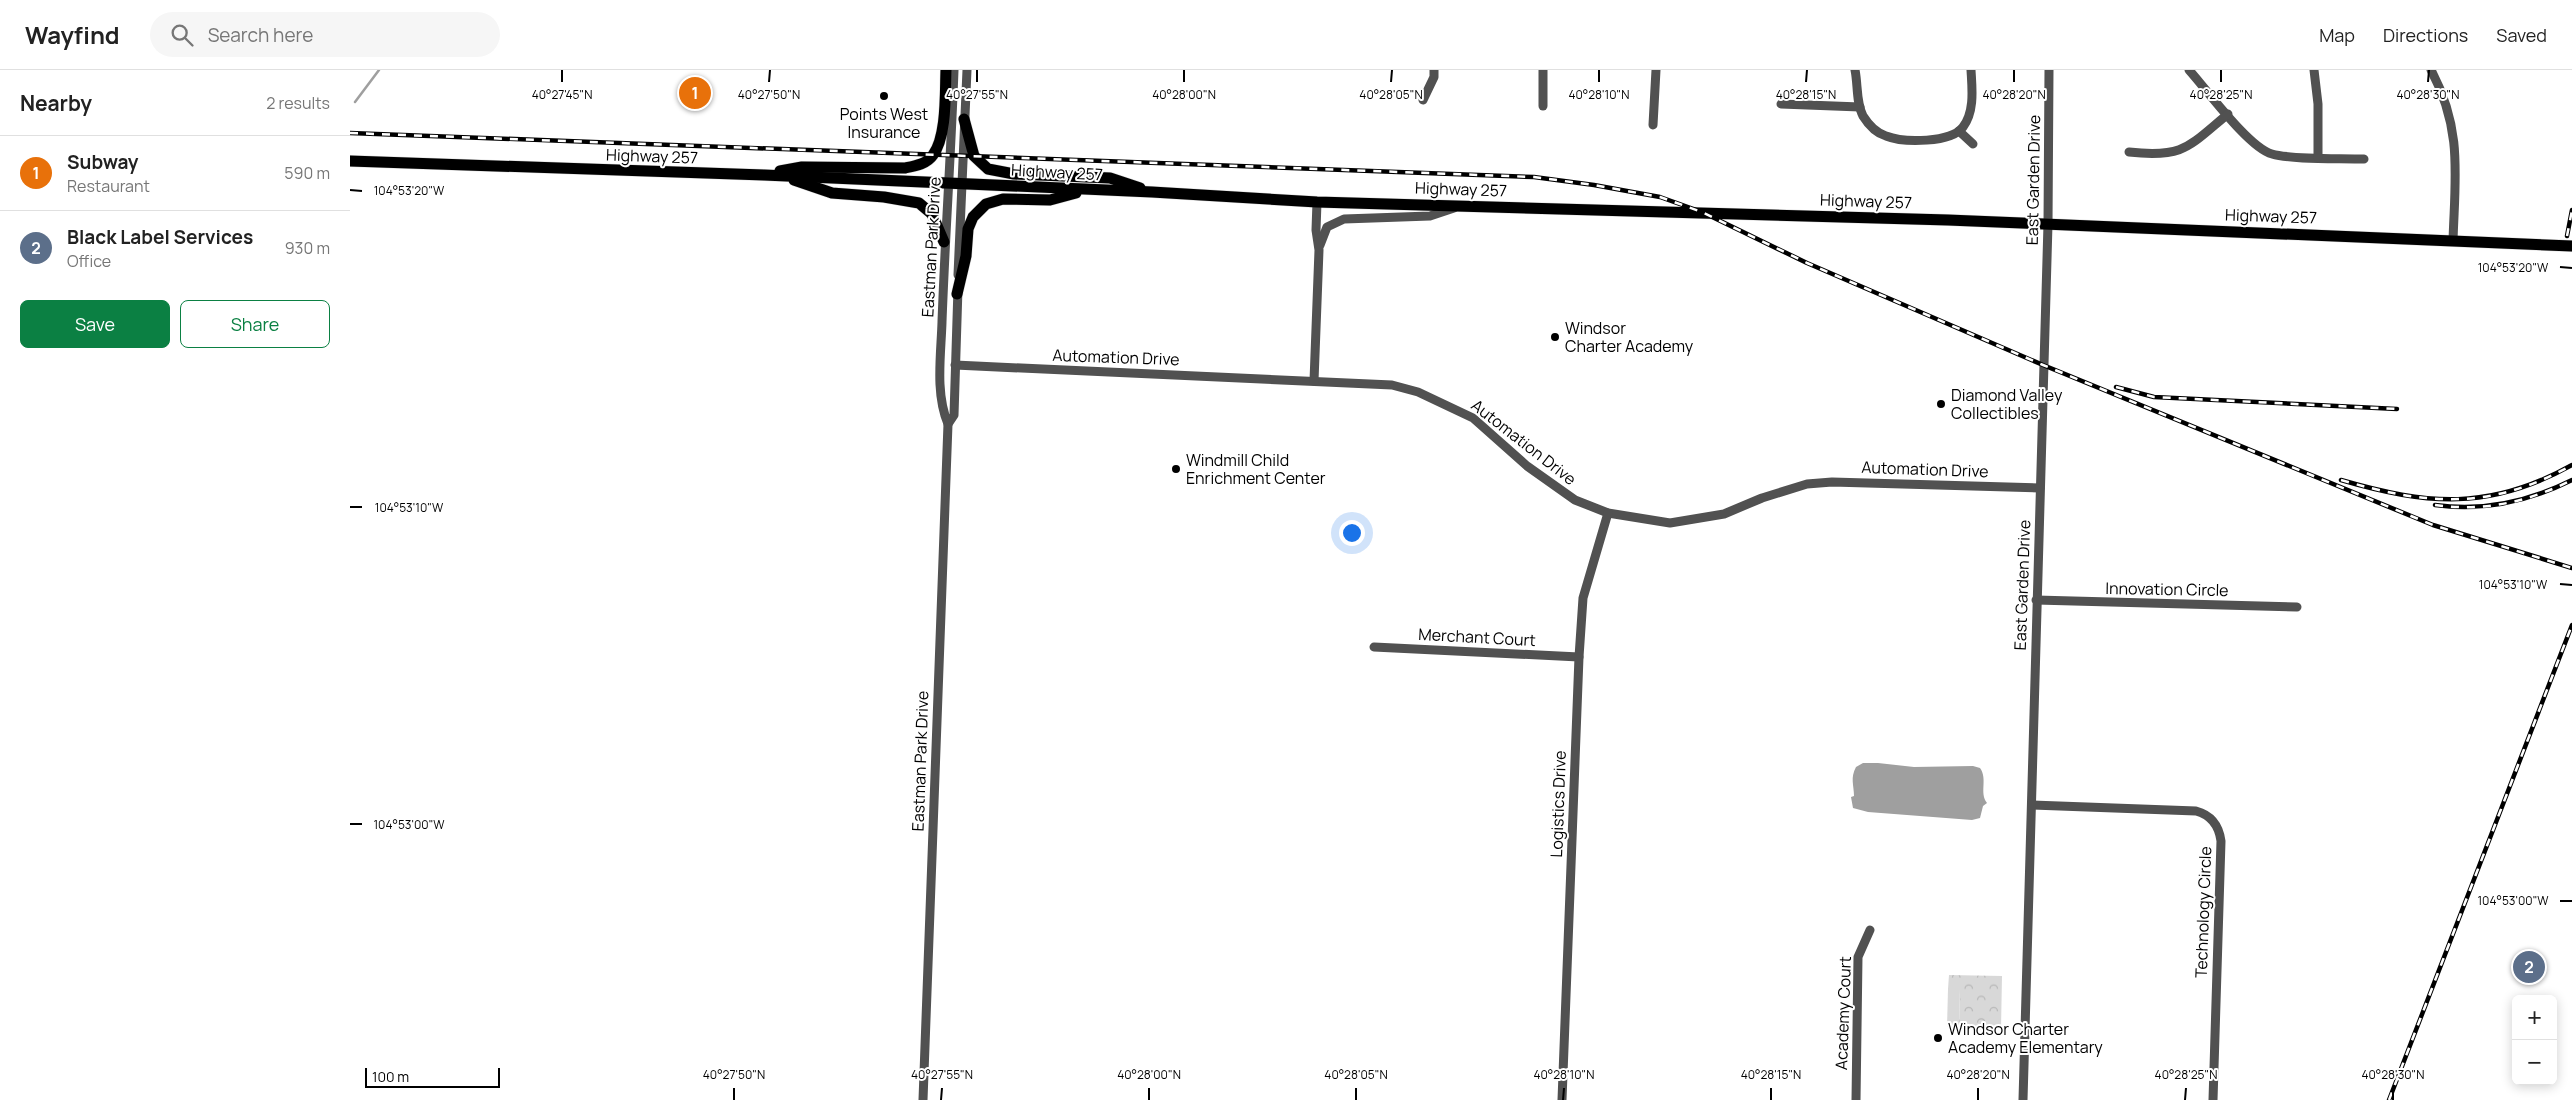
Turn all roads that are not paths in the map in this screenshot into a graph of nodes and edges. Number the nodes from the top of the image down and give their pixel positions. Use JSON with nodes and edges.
{"nodes":[{"id":1,"x":946,"y":70,"type":"edge"},
{"id":2,"x":954,"y":70,"type":"edge"},
{"id":3,"x":967,"y":70,"type":"edge"},
{"id":4,"x":1434,"y":70,"type":"edge"},
{"id":5,"x":1543,"y":70,"type":"edge"},
{"id":6,"x":1656,"y":70,"type":"edge"},
{"id":7,"x":1855,"y":70,"type":"edge"},
{"id":8,"x":1971,"y":70,"type":"edge"},
{"id":9,"x":2049,"y":70,"type":"edge"},
{"id":10,"x":2189,"y":70,"type":"edge"},
{"id":11,"x":2314,"y":70,"type":"edge"},
{"id":12,"x":2431,"y":70,"type":"edge"},
{"id":13,"x":1423,"y":100,"type":"dead end"},
{"id":14,"x":1781,"y":104,"type":"dead end"},
{"id":15,"x":1543,"y":106,"type":"dead end"},
{"id":16,"x":1860,"y":107,"type":"junction"},
{"id":17,"x":2228,"y":114,"type":"junction"},
{"id":18,"x":964,"y":119,"type":"junction"},
{"id":19,"x":1653,"y":125,"type":"dead end"},
{"id":20,"x":1959,"y":131,"type":"junction"},
{"id":21,"x":1973,"y":144,"type":"dead end"},
{"id":22,"x":2130,"y":152,"type":"dead end"},
{"id":23,"x":2318,"y":157,"type":"junction"},
{"id":24,"x":2364,"y":160,"type":"dead end"},
{"id":25,"x":350,"y":161,"type":"edge"},
{"id":26,"x":764,"y":175,"type":"junction"},
{"id":27,"x":783,"y":176,"type":"junction"},
{"id":28,"x":956,"y":184,"type":"junction"},
{"id":29,"x":1085,"y":190,"type":"junction"},
{"id":30,"x":1152,"y":192,"type":"junction"},
{"id":31,"x":1317,"y":202,"type":"junction"},
{"id":32,"x":1460,"y":206,"type":"junction"},
{"id":33,"x":2048,"y":224,"type":"junction"},
{"id":34,"x":2453,"y":241,"type":"junction"},
{"id":35,"x":944,"y":242,"type":"junction"},
{"id":36,"x":2572,"y":246,"type":"edge"},
{"id":37,"x":1319,"y":250,"type":"junction"},
{"id":38,"x":957,"y":294,"type":"junction"},
{"id":39,"x":955,"y":365,"type":"junction"},
{"id":40,"x":1314,"y":381,"type":"junction"},
{"id":41,"x":948,"y":424,"type":"junction"},
{"id":42,"x":2040,"y":488,"type":"junction"},
{"id":43,"x":1608,"y":513,"type":"junction"},
{"id":44,"x":2036,"y":600,"type":"junction"},
{"id":45,"x":2297,"y":607,"type":"dead end"},
{"id":46,"x":1374,"y":647,"type":"dead end"},
{"id":47,"x":1579,"y":657,"type":"junction"},
{"id":48,"x":2032,"y":805,"type":"junction"},
{"id":49,"x":1870,"y":930,"type":"dead end"},
{"id":50,"x":923,"y":1100,"type":"edge"},
{"id":51,"x":1562,"y":1100,"type":"edge"},
{"id":52,"x":1856,"y":1100,"type":"edge"},
{"id":53,"x":2023,"y":1100,"type":"edge"},
{"id":54,"x":2213,"y":1100,"type":"edge"}],
"edges":[{"from":1,"to":26,"type":"main road"},
{"from":2,"to":28,"type":"street","name":"Eastman Park Drive"},
{"from":3,"to":18,"type":"street","name":"Eastman Park Drive"},
{"from":4,"to":13,"type":"street"},
{"from":5,"to":15,"type":"street"},
{"from":6,"to":19,"type":"street"},
{"from":7,"to":16,"type":"street"},
{"from":8,"to":20,"type":"street"},
{"from":9,"to":33,"type":"street","name":"East Garden Drive"},
{"from":10,"to":17,"type":"street"},
{"from":11,"to":23,"type":"street"},
{"from":12,"to":34,"type":"street"},
{"from":14,"to":16,"type":"street"},
{"from":16,"to":20,"type":"street"},
{"from":17,"to":22,"type":"street"},
{"from":17,"to":23,"type":"street"},
{"from":18,"to":28,"type":"street","name":"Eastman Park Drive"},
{"from":18,"to":30,"type":"main road"},
{"from":20,"to":21,"type":"street"},
{"from":23,"to":24,"type":"street"},
{"from":25,"to":26,"type":"main road","name":"Highway 257"},
{"from":26,"to":27,"type":"main road","name":"Highway 257"},
{"from":27,"to":28,"type":"main road","name":"Highway 257"},
{"from":27,"to":35,"type":"main road"},
{"from":28,"to":29,"type":"main road","name":"Highway 257"},
{"from":28,"to":35,"type":"street","name":"Eastman Park Drive"},
{"from":28,"to":38,"type":"street","name":"Eastman Park Drive"},
{"from":29,"to":30,"type":"main road","name":"Highway 257"},
{"from":29,"to":38,"type":"main road"},
{"from":30,"to":31,"type":"main road","name":"Highway 257"},
{"from":31,"to":32,"type":"main road","name":"Highway 257"},
{"from":31,"to":37,"type":"street"},
{"from":32,"to":33,"type":"main road","name":"Highway 257"},
{"from":32,"to":37,"type":"street"},
{"from":33,"to":34,"type":"main road","name":"Highway 257"},
{"from":33,"to":42,"type":"street","name":"East Garden Drive"},
{"from":34,"to":36,"type":"main road","name":"Highway 257"},
{"from":35,"to":41,"type":"street","name":"Eastman Park Drive"},
{"from":37,"to":40,"type":"street"},
{"from":38,"to":39,"type":"street","name":"Eastman Park Drive"},
{"from":39,"to":40,"type":"street","name":"Automation Drive"},
{"from":39,"to":41,"type":"street","name":"Eastman Park Drive"},
{"from":40,"to":43,"type":"street","name":"Automation Drive"},
{"from":41,"to":50,"type":"street","name":"Eastman Park Drive"},
{"from":42,"to":43,"type":"street","name":"Automation Drive"},
{"from":42,"to":44,"type":"street","name":"East Garden Drive"},
{"from":43,"to":47,"type":"street","name":"Logistics Drive"},
{"from":44,"to":45,"type":"street","name":"Innovation Circle"},
{"from":44,"to":48,"type":"street","name":"East Garden Drive"},
{"from":46,"to":47,"type":"street","name":"Merchant Court"},
{"from":47,"to":51,"type":"street","name":"Logistics Drive"},
{"from":48,"to":53,"type":"street","name":"East Garden Drive"},
{"from":48,"to":54,"type":"street","name":"Technology Circle"},
{"from":49,"to":52,"type":"street","name":"Academy Court"}]}
